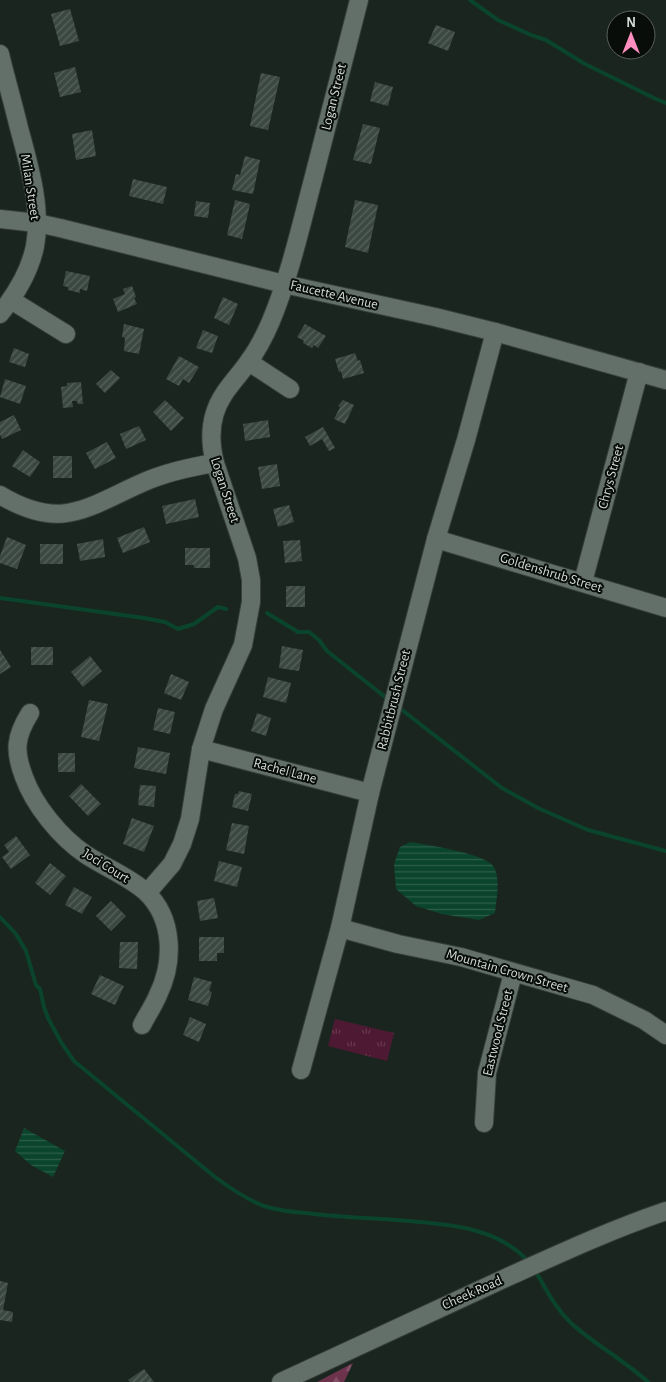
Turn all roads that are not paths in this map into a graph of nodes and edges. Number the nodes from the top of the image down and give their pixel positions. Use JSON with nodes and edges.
{"nodes":[{"id":1,"x":359,"y":0,"type":"edge"},
{"id":2,"x":0,"y":54,"type":"edge"},
{"id":3,"x":0,"y":219,"type":"edge"},
{"id":4,"x":37,"y":223,"type":"junction"},
{"id":5,"x":284,"y":284,"type":"junction"},
{"id":6,"x":5,"y":307,"type":"edge"},
{"id":7,"x":494,"y":332,"type":"junction"},
{"id":8,"x":66,"y":334,"type":"dead end"},
{"id":9,"x":249,"y":362,"type":"junction"},
{"id":10,"x":639,"y":372,"type":"junction"},
{"id":11,"x":666,"y":380,"type":"edge"},
{"id":12,"x":290,"y":389,"type":"dead end"},
{"id":13,"x":214,"y":463,"type":"junction"},
{"id":14,"x":0,"y":495,"type":"edge"},
{"id":15,"x":436,"y":539,"type":"junction"},
{"id":16,"x":583,"y":582,"type":"junction"},
{"id":17,"x":666,"y":608,"type":"edge"},
{"id":18,"x":30,"y":713,"type":"dead end"},
{"id":19,"x":201,"y":749,"type":"junction"},
{"id":20,"x":370,"y":793,"type":"junction"},
{"id":21,"x":146,"y":893,"type":"junction"},
{"id":22,"x":340,"y":928,"type":"junction"},
{"id":23,"x":513,"y":973,"type":"junction"},
{"id":24,"x":142,"y":1025,"type":"dead end"},
{"id":25,"x":666,"y":1035,"type":"edge"},
{"id":26,"x":301,"y":1070,"type":"dead end"},
{"id":27,"x":484,"y":1123,"type":"dead end"},
{"id":28,"x":666,"y":1211,"type":"edge"},
{"id":29,"x":281,"y":1382,"type":"edge"}],
"edges":[{"from":1,"to":5,"type":"street","name":"Logan Street"},
{"from":2,"to":4,"type":"street","name":"Milan Street"},
{"from":3,"to":4,"type":"street","name":"Faucette Avenue"},
{"from":4,"to":5,"type":"street","name":"Faucette Avenue"},
{"from":4,"to":6,"type":"street","name":"Milan Street"},
{"from":5,"to":7,"type":"street","name":"Faucette Avenue"},
{"from":5,"to":9,"type":"street","name":"Logan Street"},
{"from":6,"to":8,"type":"street"},
{"from":7,"to":10,"type":"street","name":"Faucette Avenue"},
{"from":7,"to":15,"type":"street","name":"Rabbitbrush Street"},
{"from":9,"to":12,"type":"street"},
{"from":9,"to":13,"type":"street","name":"Logan Street"},
{"from":10,"to":11,"type":"street","name":"Faucette Avenue"},
{"from":10,"to":16,"type":"street","name":"Chrys Street"},
{"from":13,"to":14,"type":"street"},
{"from":13,"to":19,"type":"street","name":"Logan Street"},
{"from":15,"to":16,"type":"street","name":"Goldenshrub Street"},
{"from":15,"to":20,"type":"street","name":"Rabbitbrush Street"},
{"from":16,"to":17,"type":"street","name":"Goldenshrub Street"},
{"from":18,"to":21,"type":"street","name":"Joci Court"},
{"from":19,"to":20,"type":"street","name":"Rachel Lane"},
{"from":19,"to":21,"type":"street","name":"Logan Street"},
{"from":20,"to":22,"type":"street","name":"Rabbitbrush Street"},
{"from":21,"to":24,"type":"street","name":"Joci Court"},
{"from":22,"to":23,"type":"street","name":"Mountain Crown Street"},
{"from":22,"to":26,"type":"street","name":"Rabbitbrush Street"},
{"from":23,"to":25,"type":"street","name":"Mountain Crown Street"},
{"from":23,"to":27,"type":"street","name":"Eastwood Street"},
{"from":28,"to":29,"type":"street","name":"Cheek Road"}]}
